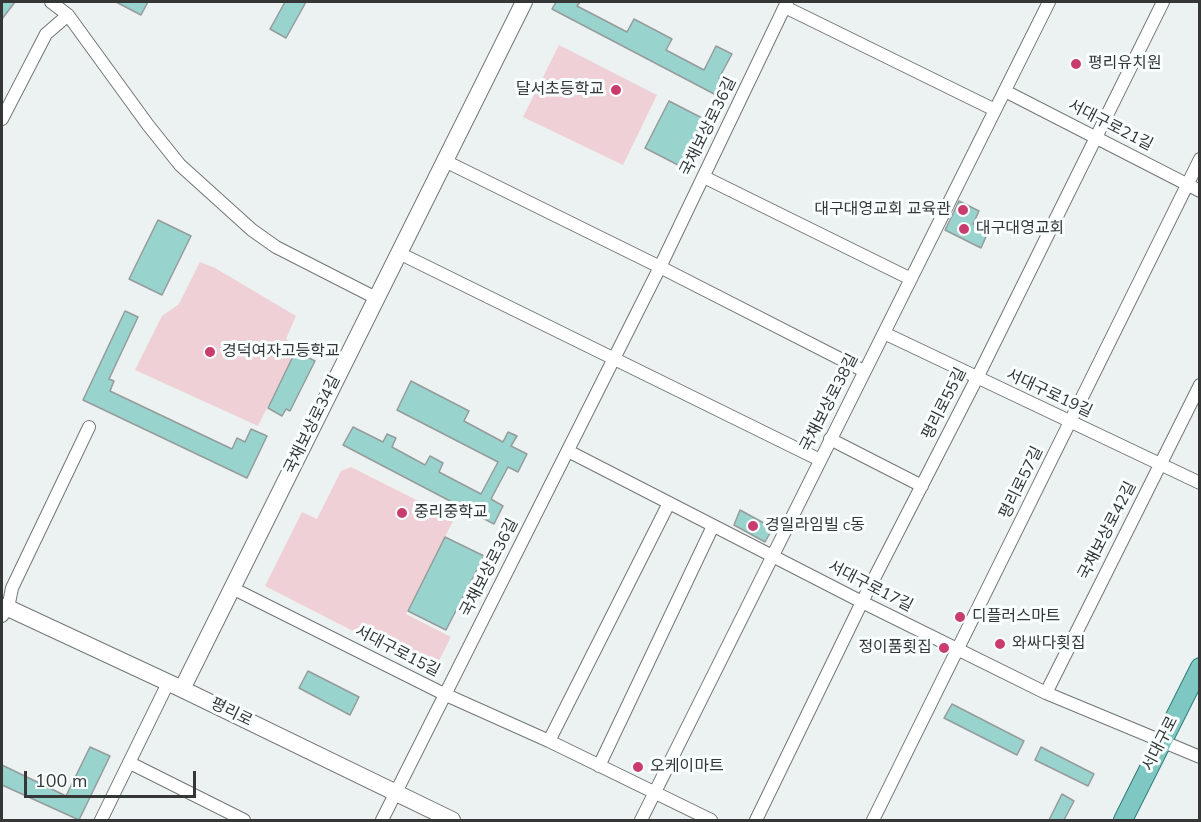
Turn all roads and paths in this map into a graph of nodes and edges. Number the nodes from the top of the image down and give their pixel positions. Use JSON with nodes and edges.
{"nodes":[{"id":1,"x":51,"y":2,"type":"edge"},
{"id":2,"x":524,"y":2,"type":"edge"},
{"id":3,"x":1049,"y":2,"type":"edge"},
{"id":4,"x":1163,"y":2,"type":"edge"},
{"id":5,"x":786,"y":4,"type":"edge"},
{"id":6,"x":68,"y":15,"type":"junction"},
{"id":7,"x":1005,"y":91,"type":"junction"},
{"id":8,"x":995,"y":110,"type":"junction"},
{"id":9,"x":2,"y":119,"type":"edge"},
{"id":10,"x":1095,"y":138,"type":"junction"},
{"id":11,"x":1200,"y":159,"type":"edge"},
{"id":12,"x":445,"y":160,"type":"junction"},
{"id":13,"x":704,"y":177,"type":"junction"},
{"id":14,"x":1187,"y":184,"type":"junction"},
{"id":15,"x":1200,"y":191,"type":"edge"},
{"id":16,"x":399,"y":253,"type":"junction"},
{"id":17,"x":660,"y":267,"type":"junction"},
{"id":18,"x":911,"y":279,"type":"junction"},
{"id":19,"x":376,"y":298,"type":"junction"},
{"id":20,"x":884,"y":333,"type":"junction"},
{"id":21,"x":614,"y":358,"type":"junction"},
{"id":22,"x":864,"y":371,"type":"junction"},
{"id":23,"x":977,"y":378,"type":"junction"},
{"id":24,"x":1200,"y":385,"type":"edge"},
{"id":25,"x":1071,"y":423,"type":"junction"},
{"id":26,"x":89,"y":427,"type":"dead end"},
{"id":27,"x":830,"y":439,"type":"junction"},
{"id":28,"x":568,"y":451,"type":"junction"},
{"id":29,"x":820,"y":460,"type":"junction"},
{"id":30,"x":1160,"y":464,"type":"junction"},
{"id":31,"x":1200,"y":483,"type":"edge"},
{"id":32,"x":922,"y":486,"type":"junction"},
{"id":33,"x":669,"y":503,"type":"junction"},
{"id":34,"x":713,"y":526,"type":"junction"},
{"id":35,"x":772,"y":556,"type":"junction"},
{"id":36,"x":232,"y":588,"type":"junction"},
{"id":37,"x":862,"y":602,"type":"junction"},
{"id":38,"x":4,"y":610,"type":"edge"},
{"id":39,"x":958,"y":650,"type":"junction"},
{"id":40,"x":1200,"y":667,"type":"edge"},
{"id":41,"x":175,"y":686,"type":"junction"},
{"id":42,"x":1046,"y":693,"type":"junction"},
{"id":43,"x":444,"y":694,"type":"junction"},
{"id":44,"x":549,"y":741,"type":"junction"},
{"id":45,"x":1162,"y":741,"type":"junction"},
{"id":46,"x":1200,"y":757,"type":"edge"},
{"id":47,"x":130,"y":763,"type":"junction"},
{"id":48,"x":599,"y":766,"type":"junction"},
{"id":49,"x":395,"y":793,"type":"junction"},
{"id":50,"x":654,"y":794,"type":"junction"},
{"id":51,"x":101,"y":820,"type":"edge"},
{"id":52,"x":244,"y":820,"type":"edge"},
{"id":53,"x":382,"y":820,"type":"edge"},
{"id":54,"x":452,"y":820,"type":"edge"},
{"id":55,"x":641,"y":820,"type":"edge"},
{"id":56,"x":711,"y":820,"type":"edge"},
{"id":57,"x":756,"y":820,"type":"edge"},
{"id":58,"x":873,"y":820,"type":"edge"},
{"id":59,"x":1123,"y":820,"type":"edge"}],
"edges":[{"from":1,"to":6,"type":"street"},
{"from":2,"to":12,"type":"main road","name":"국채보상로34길"},
{"from":3,"to":7,"type":"street","name":"국채보상로38길"},
{"from":4,"to":10,"type":"street","name":"평리로55길"},
{"from":5,"to":8,"type":"street"},
{"from":5,"to":13,"type":"street","name":"국채보상로36길"},
{"from":6,"to":9,"type":"street"},
{"from":6,"to":19,"type":"street"},
{"from":7,"to":8,"type":"street","name":"국채보상로38길"},
{"from":7,"to":10,"type":"street","name":"서대구로21길"},
{"from":8,"to":18,"type":"street","name":"국채보상로38길"},
{"from":10,"to":14,"type":"street","name":"서대구로21길"},
{"from":10,"to":23,"type":"street","name":"평리로55길"},
{"from":11,"to":14,"type":"street","name":"평리로57길"},
{"from":12,"to":16,"type":"main road","name":"국채보상로34길"},
{"from":12,"to":17,"type":"street"},
{"from":13,"to":17,"type":"street","name":"국채보상로36길"},
{"from":13,"to":18,"type":"street"},
{"from":14,"to":15,"type":"street","name":"서대구로21길"},
{"from":14,"to":25,"type":"street","name":"평리로57길"},
{"from":16,"to":19,"type":"main road","name":"국채보상로34길"},
{"from":16,"to":21,"type":"street"},
{"from":17,"to":21,"type":"street","name":"국채보상로36길"},
{"from":17,"to":22,"type":"street"},
{"from":18,"to":20,"type":"street","name":"국채보상로38길"},
{"from":19,"to":36,"type":"main road","name":"국채보상로34길"},
{"from":20,"to":22,"type":"street","name":"국채보상로38길"},
{"from":20,"to":23,"type":"street","name":"서대구로19길"},
{"from":21,"to":28,"type":"street","name":"국채보상로36길"},
{"from":21,"to":29,"type":"street"},
{"from":22,"to":27,"type":"street","name":"국채보상로38길"},
{"from":23,"to":25,"type":"street","name":"서대구로19길"},
{"from":23,"to":32,"type":"street","name":"평리로55길"},
{"from":24,"to":30,"type":"street","name":"국채보상로42길"},
{"from":25,"to":30,"type":"street","name":"서대구로19길"},
{"from":25,"to":39,"type":"street","name":"평리로57길"},
{"from":26,"to":38,"type":"street","name":"평리로"},
{"from":27,"to":29,"type":"street","name":"국채보상로38길"},
{"from":27,"to":32,"type":"street"},
{"from":28,"to":33,"type":"street","name":"서대구로17길"},
{"from":28,"to":43,"type":"street","name":"국채보상로36길"},
{"from":29,"to":35,"type":"street","name":"국채보상로38길"},
{"from":30,"to":31,"type":"street","name":"서대구로19길"},
{"from":30,"to":42,"type":"street","name":"국채보상로42길"},
{"from":32,"to":37,"type":"street","name":"평리로55길"},
{"from":33,"to":34,"type":"street","name":"서대구로17길"},
{"from":33,"to":44,"type":"street"},
{"from":34,"to":35,"type":"street","name":"서대구로17길"},
{"from":34,"to":48,"type":"street"},
{"from":35,"to":37,"type":"street","name":"서대구로17길"},
{"from":35,"to":50,"type":"street","name":"국채보상로38길"},
{"from":36,"to":41,"type":"main road","name":"국채보상로34길"},
{"from":36,"to":43,"type":"street","name":"서대구로15길"},
{"from":37,"to":39,"type":"street","name":"서대구로17길"},
{"from":37,"to":57,"type":"street","name":"평리로55길"},
{"from":38,"to":41,"type":"main road","name":"평리로"},
{"from":39,"to":42,"type":"street","name":"서대구로17길"},
{"from":39,"to":58,"type":"street","name":"평리로57길"},
{"from":40,"to":45,"type":"main road","name":"서대구로"},
{"from":41,"to":47,"type":"street"},
{"from":41,"to":49,"type":"main road","name":"평리로"},
{"from":42,"to":45,"type":"street","name":"서대구로17길"},
{"from":43,"to":44,"type":"street","name":"서대구로15길"},
{"from":43,"to":49,"type":"street","name":"국채보상로36길"},
{"from":44,"to":48,"type":"street","name":"서대구로15길"},
{"from":45,"to":46,"type":"street","name":"서대구로17길"},
{"from":45,"to":59,"type":"main road","name":"서대구로"},
{"from":47,"to":51,"type":"street"},
{"from":47,"to":52,"type":"street"},
{"from":48,"to":50,"type":"street","name":"서대구로15길"},
{"from":49,"to":53,"type":"street","name":"국채보상로36길"},
{"from":49,"to":54,"type":"main road","name":"평리로"},
{"from":50,"to":55,"type":"street","name":"국채보상로38길"},
{"from":50,"to":56,"type":"street","name":"서대구로15길"}]}
